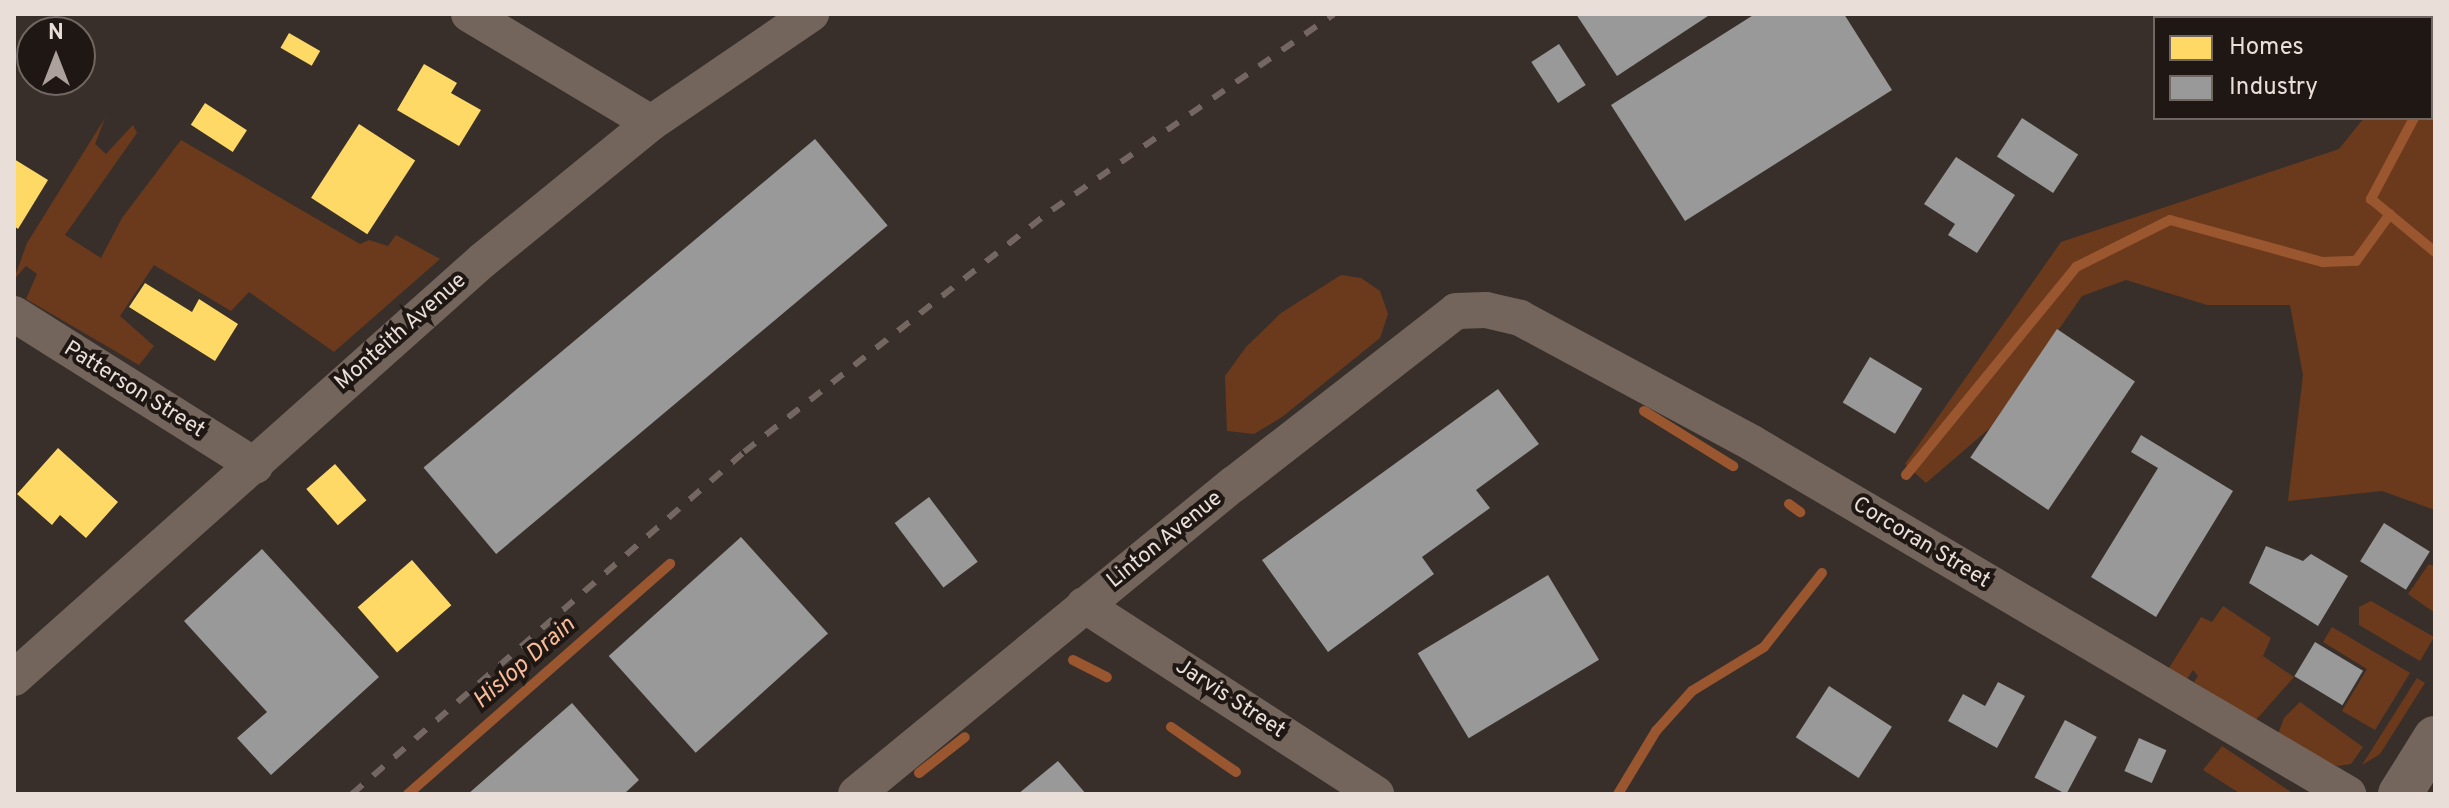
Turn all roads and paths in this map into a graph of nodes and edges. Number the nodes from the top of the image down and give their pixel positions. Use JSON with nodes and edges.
{"nodes":[{"id":1,"x":469,"y":14,"type":"edge"},
{"id":2,"x":811,"y":14,"type":"edge"},
{"id":3,"x":651,"y":123,"type":"junction"},
{"id":4,"x":1486,"y":310,"type":"joint"},
{"id":5,"x":14,"y":314,"type":"edge"},
{"id":6,"x":255,"y":466,"type":"junction"},
{"id":7,"x":1084,"y":605,"type":"junction"},
{"id":8,"x":14,"y":678,"type":"edge"},
{"id":9,"x":2435,"y":738,"type":"edge"},
{"id":10,"x":856,"y":794,"type":"edge"},
{"id":11,"x":1376,"y":794,"type":"edge"},
{"id":12,"x":2348,"y":794,"type":"edge"},
{"id":13,"x":2400,"y":794,"type":"edge"}],
"edges":[{"from":1,"to":3,"type":"street"},
{"from":2,"to":3,"type":"street","name":"Monteith Avenue"},
{"from":3,"to":6,"type":"street","name":"Monteith Avenue"},
{"from":4,"to":7,"type":"street","name":"Linton Avenue"},
{"from":4,"to":12,"type":"street","name":"Corcoran Street"},
{"from":5,"to":6,"type":"street","name":"Patterson Street"},
{"from":6,"to":8,"type":"street","name":"Monteith Avenue"},
{"from":7,"to":10,"type":"street","name":"Linton Avenue"},
{"from":7,"to":11,"type":"street","name":"Jarvis Street"},
{"from":9,"to":13,"type":"main road"}]}
